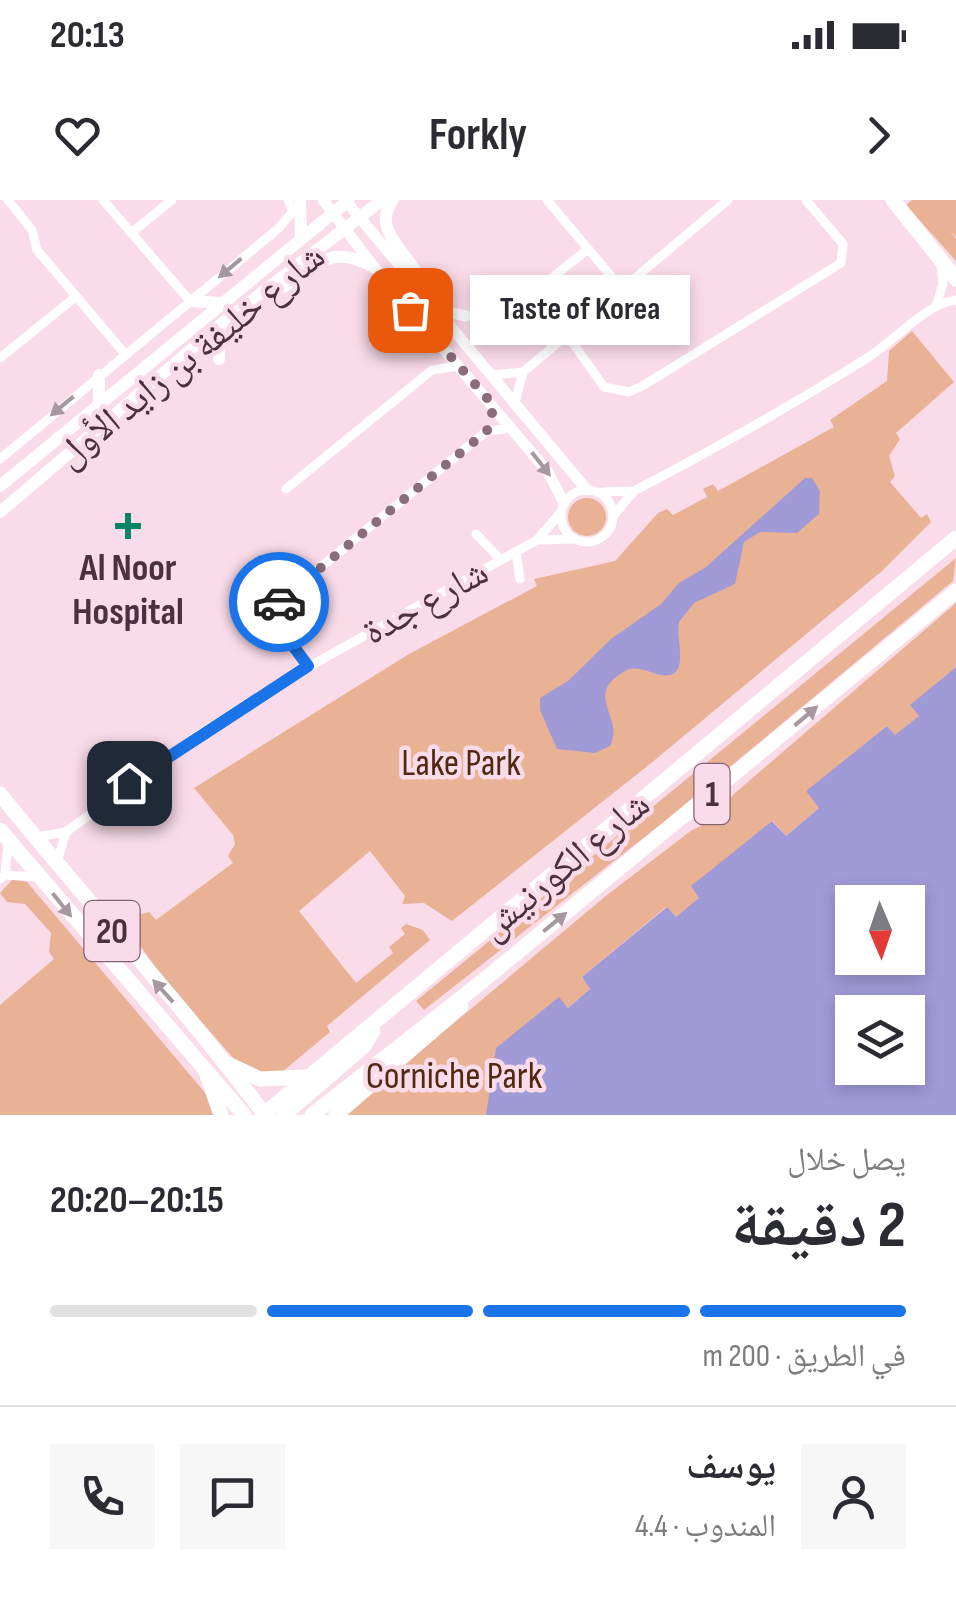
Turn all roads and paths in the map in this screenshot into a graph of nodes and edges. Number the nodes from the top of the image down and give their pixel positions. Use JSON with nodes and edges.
{"nodes":[{"id":1,"x":8,"y":200,"type":"edge"},
{"id":2,"x":103,"y":200,"type":"edge"},
{"id":3,"x":172,"y":200,"type":"edge"},
{"id":4,"x":288,"y":200,"type":"edge"},
{"id":5,"x":300,"y":200,"type":"edge"},
{"id":6,"x":324,"y":200,"type":"edge"},
{"id":7,"x":382,"y":200,"type":"edge"},
{"id":8,"x":393,"y":200,"type":"edge"},
{"id":9,"x":547,"y":200,"type":"edge"},
{"id":10,"x":728,"y":200,"type":"edge"},
{"id":11,"x":806,"y":200,"type":"edge"},
{"id":12,"x":893,"y":200,"type":"edge"},
{"id":13,"x":347,"y":201,"type":"edge"},
{"id":14,"x":332,"y":213,"type":"junction"},
{"id":15,"x":359,"y":218,"type":"junction"},
{"id":16,"x":344,"y":229,"type":"junction"},
{"id":17,"x":131,"y":233,"type":"junction"},
{"id":18,"x":302,"y":237,"type":"junction"},
{"id":19,"x":588,"y":249,"type":"junction"},
{"id":20,"x":940,"y":260,"type":"junction"},
{"id":21,"x":374,"y":267,"type":"junction"},
{"id":22,"x":956,"y":278,"type":"edge"},
{"id":23,"x":622,"y":288,"type":"junction"},
{"id":24,"x":424,"y":293,"type":"junction"},
{"id":25,"x":259,"y":295,"type":"junction"},
{"id":26,"x":74,"y":298,"type":"junction"},
{"id":27,"x":956,"y":300,"type":"edge"},
{"id":28,"x":190,"y":302,"type":"junction"},
{"id":29,"x":222,"y":302,"type":"junction"},
{"id":30,"x":936,"y":306,"type":"junction"},
{"id":31,"x":438,"y":310,"type":"junction"},
{"id":32,"x":466,"y":316,"type":"dead end"},
{"id":33,"x":220,"y":326,"type":"junction"},
{"id":34,"x":480,"y":335,"type":"dead end"},
{"id":35,"x":568,"y":336,"type":"junction"},
{"id":36,"x":440,"y":346,"type":"junction"},
{"id":37,"x":125,"y":354,"type":"junction"},
{"id":38,"x":0,"y":358,"type":"edge"},
{"id":39,"x":219,"y":358,"type":"dead end"},
{"id":40,"x":458,"y":366,"type":"junction"},
{"id":41,"x":432,"y":370,"type":"junction"},
{"id":42,"x":523,"y":372,"type":"junction"},
{"id":43,"x":99,"y":375,"type":"junction"},
{"id":44,"x":493,"y":375,"type":"junction"},
{"id":45,"x":515,"y":402,"type":"junction"},
{"id":46,"x":99,"y":403,"type":"junction"},
{"id":47,"x":494,"y":406,"type":"junction"},
{"id":48,"x":512,"y":428,"type":"junction"},
{"id":49,"x":487,"y":431,"type":"junction"},
{"id":50,"x":0,"y":459,"type":"edge"},
{"id":51,"x":0,"y":486,"type":"edge"},
{"id":52,"x":286,"y":489,"type":"dead end"},
{"id":53,"x":592,"y":491,"type":"junction"},
{"id":54,"x":634,"y":491,"type":"junction"},
{"id":55,"x":562,"y":508,"type":"junction"},
{"id":56,"x":0,"y":512,"type":"edge"},
{"id":57,"x":614,"y":515,"type":"junction"},
{"id":58,"x":476,"y":534,"type":"dead end"},
{"id":59,"x":956,"y":538,"type":"edge"},
{"id":60,"x":574,"y":539,"type":"junction"},
{"id":61,"x":537,"y":540,"type":"junction"},
{"id":62,"x":516,"y":551,"type":"junction"},
{"id":63,"x":500,"y":559,"type":"junction"},
{"id":64,"x":520,"y":579,"type":"dead end"},
{"id":65,"x":956,"y":591,"type":"edge"},
{"id":66,"x":308,"y":666,"type":"junction"},
{"id":67,"x":0,"y":794,"type":"edge"},
{"id":68,"x":66,"y":832,"type":"junction"},
{"id":69,"x":4,"y":835,"type":"edge"},
{"id":70,"x":34,"y":837,"type":"junction"},
{"id":71,"x":57,"y":864,"type":"junction"},
{"id":72,"x":2,"y":877,"type":"edge"},
{"id":73,"x":40,"y":878,"type":"junction"},
{"id":74,"x":479,"y":984,"type":"junction"},
{"id":75,"x":376,"y":1023,"type":"junction"},
{"id":76,"x":228,"y":1064,"type":"junction"},
{"id":77,"x":317,"y":1071,"type":"junction"},
{"id":78,"x":207,"y":1075,"type":"junction"},
{"id":79,"x":221,"y":1115,"type":"edge"},
{"id":80,"x":244,"y":1115,"type":"edge"},
{"id":81,"x":264,"y":1115,"type":"edge"},
{"id":82,"x":284,"y":1115,"type":"edge"},
{"id":83,"x":312,"y":1115,"type":"edge"},
{"id":84,"x":336,"y":1115,"type":"edge"}],
"edges":[{"from":1,"to":26,"type":"street"},
{"from":2,"to":17,"type":"street"},
{"from":3,"to":17,"type":"street"},
{"from":4,"to":28,"type":"street","one_way":true},
{"from":5,"to":18,"type":"main road"},
{"from":6,"to":14,"type":"street"},
{"from":7,"to":15,"type":"main road","name":"شارع خليفة بن زايد الأول"},
{"from":8,"to":24,"type":"main road"},
{"from":9,"to":19,"type":"street"},
{"from":10,"to":23,"type":"street"},
{"from":11,"to":35,"type":"street"},
{"from":12,"to":20,"type":"main road"},
{"from":13,"to":14,"type":"main road","name":"شارع خليفة بن زايد الأول"},
{"from":13,"to":15,"type":"street"},
{"from":14,"to":16,"type":"street"},
{"from":14,"to":18,"type":"main road","name":"شارع خليفة بن زايد الأول"},
{"from":15,"to":16,"type":"main road","name":"شارع خليفة بن زايد الأول"},
{"from":15,"to":24,"type":"street"},
{"from":16,"to":21,"type":"street"},
{"from":16,"to":25,"type":"main road","name":"شارع خليفة بن زايد الأول"},
{"from":17,"to":28,"type":"street"},
{"from":18,"to":29,"type":"main road","name":"شارع خليفة بن زايد الأول"},
{"from":19,"to":23,"type":"street"},
{"from":19,"to":34,"type":"street"},
{"from":20,"to":22,"type":"main road"},
{"from":20,"to":30,"type":"street"},
{"from":21,"to":25,"type":"main road"},
{"from":21,"to":36,"type":"street"},
{"from":23,"to":35,"type":"street"},
{"from":24,"to":31,"type":"street"},
{"from":25,"to":33,"type":"main road","name":"شارع خليفة بن زايد الأول"},
{"from":26,"to":37,"type":"street"},
{"from":26,"to":38,"type":"street"},
{"from":27,"to":30,"type":"street"},
{"from":28,"to":29,"type":"main road"},
{"from":28,"to":37,"type":"street"},
{"from":29,"to":46,"type":"main road","name":"شارع خليفة بن زايد الأول"},
{"from":30,"to":54,"type":"street"},
{"from":31,"to":32,"type":"street"},
{"from":31,"to":44,"type":"street"},
{"from":33,"to":39,"type":"main road"},
{"from":33,"to":56,"type":"main road","name":"شارع خليفة بن زايد الأول"},
{"from":35,"to":42,"type":"street"},
{"from":36,"to":40,"type":"street"},
{"from":36,"to":41,"type":"street"},
{"from":37,"to":43,"type":"street"},
{"from":40,"to":41,"type":"street"},
{"from":40,"to":47,"type":"street"},
{"from":41,"to":52,"type":"street"},
{"from":42,"to":44,"type":"street"},
{"from":42,"to":45,"type":"street"},
{"from":43,"to":46,"type":"main road"},
{"from":43,"to":50,"type":"street","one_way":true},
{"from":44,"to":45,"type":"street"},
{"from":45,"to":53,"type":"street"},
{"from":46,"to":51,"type":"main road","name":"شارع خليفة بن زايد الأول"},
{"from":47,"to":48,"type":"street"},
{"from":47,"to":49,"type":"street"},
{"from":48,"to":49,"type":"street"},
{"from":48,"to":55,"type":"street","one_way":true},
{"from":49,"to":66,"type":"street"},
{"from":53,"to":54,"type":"street"},
{"from":53,"to":55,"type":"street"},
{"from":53,"to":57,"type":"street"},
{"from":54,"to":57,"type":"street"},
{"from":55,"to":60,"type":"street"},
{"from":55,"to":61,"type":"street","name":"شارع جدة"},
{"from":57,"to":60,"type":"street"},
{"from":58,"to":63,"type":"street"},
{"from":59,"to":75,"type":"main road","name":"شارع الكورنيش","number":"1"},
{"from":60,"to":61,"type":"street","name":"شارع جدة"},
{"from":61,"to":62,"type":"street","name":"شارع جدة"},
{"from":62,"to":63,"type":"street","name":"شارع جدة"},
{"from":62,"to":64,"type":"street"},
{"from":63,"to":66,"type":"street","name":"شارع جدة"},
{"from":74,"to":65,"type":"main road","name":"شارع الكورنيش","number":"1","one_way":true},
{"from":66,"to":68,"type":"street","name":"شارع جدة"},
{"from":67,"to":70,"type":"main road","number":"20"},
{"from":68,"to":70,"type":"street","name":"شارع جدة"},
{"from":68,"to":71,"type":"street"},
{"from":69,"to":72,"type":"street"},
{"from":69,"to":73,"type":"main road","number":"20"},
{"from":70,"to":71,"type":"main road","number":"20"},
{"from":76,"to":71,"type":"main road","number":"20","one_way":true},
{"from":72,"to":73,"type":"street"},
{"from":73,"to":78,"type":"main road","number":"20","one_way":true},
{"from":74,"to":83,"type":"main road","name":"شارع الكورنيش","number":"1"},
{"from":74,"to":84,"type":"main road","name":"شارع الكورنيش","number":"1"},
{"from":75,"to":77,"type":"main road","name":"شارع الكورنيش","number":"1"},
{"from":75,"to":82,"type":"main road"},
{"from":76,"to":77,"type":"main road"},
{"from":76,"to":81,"type":"main road","number":"20"},
{"from":77,"to":81,"type":"main road","name":"شارع الكورنيش","number":"1"},
{"from":78,"to":79,"type":"main road"},
{"from":78,"to":80,"type":"main road","number":"20"}]}
